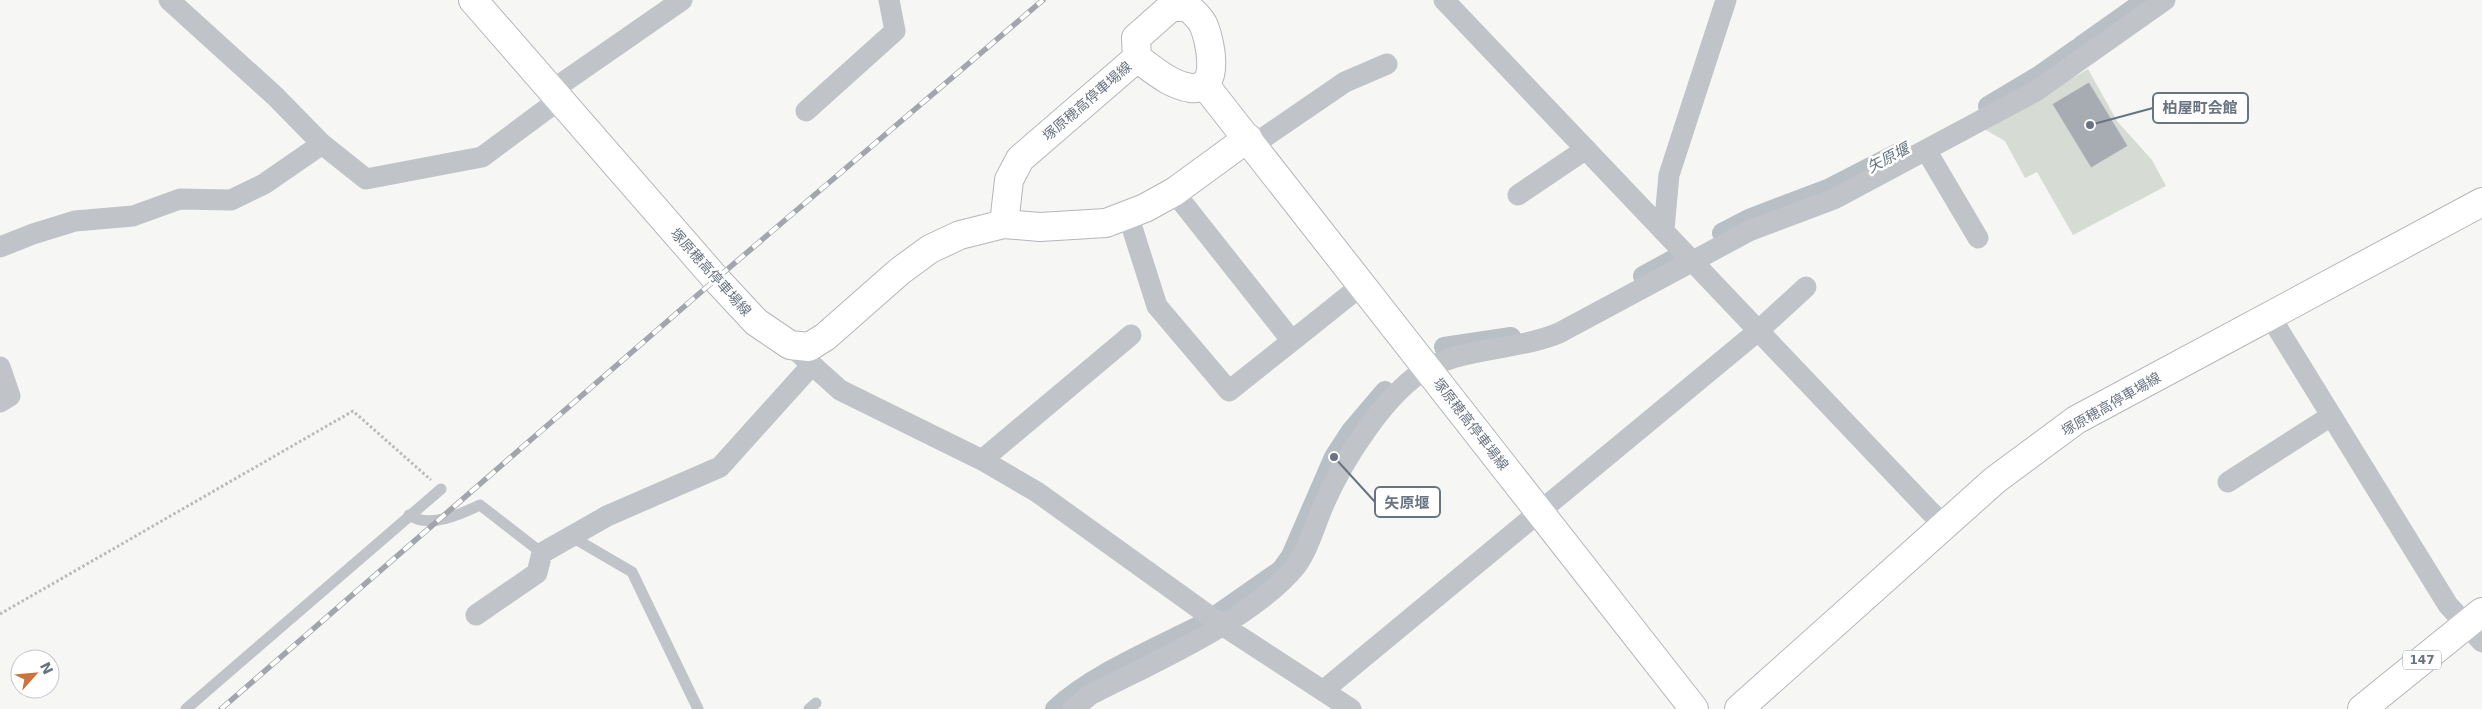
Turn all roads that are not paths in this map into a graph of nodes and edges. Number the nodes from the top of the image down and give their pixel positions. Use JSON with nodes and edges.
{"nodes":[{"id":1,"x":169,"y":0,"type":"edge"},
{"id":2,"x":473,"y":0,"type":"edge"},
{"id":3,"x":889,"y":0,"type":"edge"},
{"id":4,"x":1444,"y":0,"type":"edge"},
{"id":5,"x":1726,"y":0,"type":"edge"},
{"id":6,"x":2165,"y":0,"type":"edge"},
{"id":7,"x":676,"y":2,"type":"edge"},
{"id":8,"x":1191,"y":3,"type":"edge"},
{"id":9,"x":1137,"y":58,"type":"junction"},
{"id":10,"x":1388,"y":64,"type":"dead end"},
{"id":11,"x":1204,"y":84,"type":"junction"},
{"id":12,"x":557,"y":95,"type":"junction"},
{"id":13,"x":806,"y":111,"type":"dead end"},
{"id":14,"x":1251,"y":142,"type":"junction"},
{"id":15,"x":322,"y":144,"type":"junction"},
{"id":16,"x":1586,"y":149,"type":"junction"},
{"id":17,"x":1926,"y":150,"type":"junction"},
{"id":18,"x":1174,"y":192,"type":"junction"},
{"id":19,"x":1518,"y":195,"type":"dead end"},
{"id":20,"x":2482,"y":202,"type":"edge"},
{"id":21,"x":1128,"y":215,"type":"junction"},
{"id":22,"x":1004,"y":224,"type":"junction"},
{"id":23,"x":1664,"y":229,"type":"junction"},
{"id":24,"x":1978,"y":238,"type":"dead end"},
{"id":25,"x":0,"y":247,"type":"edge"},
{"id":26,"x":1692,"y":262,"type":"junction"},
{"id":27,"x":1362,"y":285,"type":"junction"},
{"id":28,"x":1806,"y":287,"type":"dead end"},
{"id":29,"x":2270,"y":316,"type":"junction"},
{"id":30,"x":1758,"y":331,"type":"junction"},
{"id":31,"x":1131,"y":335,"type":"dead end"},
{"id":32,"x":1292,"y":341,"type":"junction"},
{"id":33,"x":790,"y":345,"type":"junction"},
{"id":34,"x":0,"y":366,"type":"edge"},
{"id":35,"x":811,"y":366,"type":"junction"},
{"id":36,"x":1428,"y":368,"type":"junction"},
{"id":37,"x":0,"y":402,"type":"edge"},
{"id":38,"x":2331,"y":416,"type":"junction"},
{"id":39,"x":982,"y":460,"type":"junction"},
{"id":40,"x":2228,"y":482,"type":"dead end"},
{"id":41,"x":441,"y":489,"type":"road end"},
{"id":42,"x":1538,"y":510,"type":"junction"},
{"id":43,"x":409,"y":515,"type":"junction"},
{"id":44,"x":1944,"y":526,"type":"junction"},
{"id":45,"x":572,"y":537,"type":"junction"},
{"id":46,"x":542,"y":553,"type":"junction"},
{"id":47,"x":476,"y":615,"type":"dead end"},
{"id":48,"x":1222,"y":625,"type":"junction"},
{"id":49,"x":2477,"y":626,"type":"edge"},
{"id":50,"x":1324,"y":690,"type":"junction"},
{"id":51,"x":186,"y":709,"type":"edge"},
{"id":52,"x":698,"y":709,"type":"edge"},
{"id":53,"x":1073,"y":709,"type":"edge"},
{"id":54,"x":1350,"y":709,"type":"edge"},
{"id":55,"x":1694,"y":709,"type":"edge"},
{"id":56,"x":1739,"y":709,"type":"edge"},
{"id":57,"x":2362,"y":709,"type":"edge"}],
"edges":[{"from":1,"to":15,"type":"street"},
{"from":2,"to":12,"type":"main road","name":"塚原穂高停車場線"},
{"from":3,"to":13,"type":"street"},
{"from":4,"to":16,"type":"street"},
{"from":5,"to":23,"type":"street"},
{"from":6,"to":17,"type":"street"},
{"from":7,"to":12,"type":"street"},
{"from":8,"to":9,"type":"main road","name":"塚原穂高停車場線"},
{"from":8,"to":11,"type":"main road","name":"塚原穂高停車場線"},
{"from":9,"to":11,"type":"main road","name":"塚原穂高停車場線"},
{"from":9,"to":22,"type":"main road","name":"塚原穂高停車場線"},
{"from":10,"to":14,"type":"street"},
{"from":11,"to":14,"type":"main road","name":"塚原穂高停車場線"},
{"from":12,"to":15,"type":"street"},
{"from":12,"to":33,"type":"main road","name":"塚原穂高停車場線"},
{"from":14,"to":18,"type":"main road"},
{"from":14,"to":27,"type":"main road","name":"塚原穂高停車場線"},
{"from":15,"to":25,"type":"street"},
{"from":16,"to":19,"type":"street"},
{"from":16,"to":23,"type":"street"},
{"from":17,"to":24,"type":"street"},
{"from":17,"to":26,"type":"street"},
{"from":18,"to":21,"type":"main road"},
{"from":18,"to":32,"type":"street"},
{"from":20,"to":29,"type":"main road","name":"塚原穂高停車場線"},
{"from":21,"to":22,"type":"main road"},
{"from":21,"to":32,"type":"street"},
{"from":22,"to":33,"type":"main road"},
{"from":23,"to":26,"type":"street"},
{"from":26,"to":30,"type":"street"},
{"from":26,"to":36,"type":"street"},
{"from":27,"to":32,"type":"street"},
{"from":27,"to":36,"type":"main road","name":"塚原穂高停車場線"},
{"from":28,"to":30,"type":"street"},
{"from":29,"to":38,"type":"street"},
{"from":29,"to":44,"type":"main road","name":"塚原穂高停車場線"},
{"from":30,"to":42,"type":"street"},
{"from":30,"to":44,"type":"street"},
{"from":31,"to":39,"type":"street"},
{"from":33,"to":35,"type":"street"},
{"from":34,"to":37,"type":"street"},
{"from":35,"to":39,"type":"street"},
{"from":35,"to":45,"type":"street"},
{"from":36,"to":42,"type":"main road","name":"塚原穂高停車場線"},
{"from":36,"to":48,"type":"street"},
{"from":38,"to":40,"type":"street"},
{"from":38,"to":49,"type":"street"},
{"from":39,"to":48,"type":"street"},
{"from":41,"to":43,"type":"lane"},
{"from":42,"to":50,"type":"street"},
{"from":42,"to":55,"type":"main road","name":"塚原穂高停車場線"},
{"from":43,"to":46,"type":"lane"},
{"from":43,"to":51,"type":"lane"},
{"from":44,"to":56,"type":"main road","name":"塚原穂高停車場線"},
{"from":45,"to":46,"type":"street"},
{"from":45,"to":52,"type":"lane"},
{"from":46,"to":47,"type":"street"},
{"from":48,"to":50,"type":"street"},
{"from":48,"to":53,"type":"street"},
{"from":49,"to":57,"type":"main road","number":"147"},
{"from":50,"to":54,"type":"street"}]}
